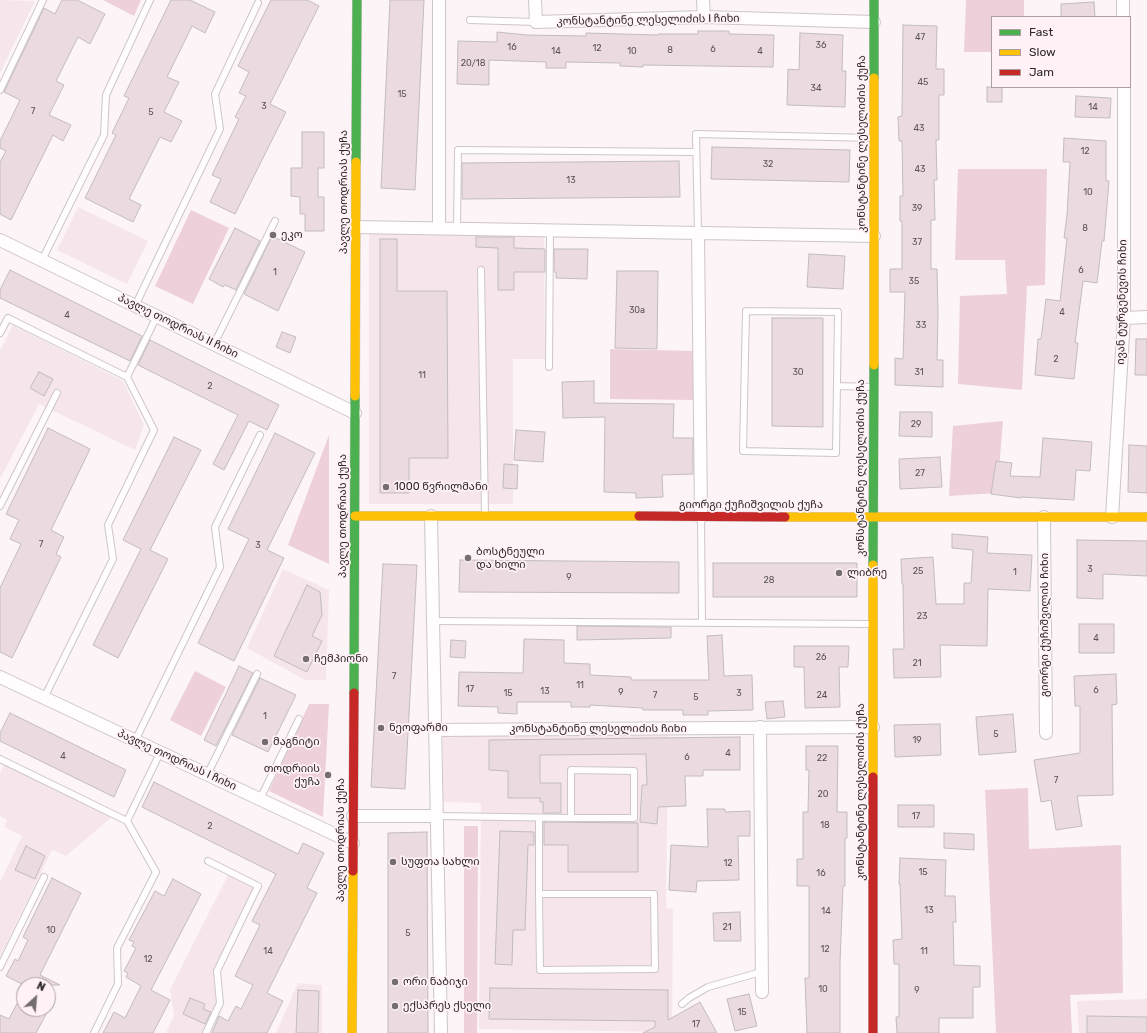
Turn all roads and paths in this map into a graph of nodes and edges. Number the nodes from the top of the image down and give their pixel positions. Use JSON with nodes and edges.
{"nodes":[{"id":1,"x":43,"y":0,"type":"edge"},
{"id":2,"x":150,"y":0,"type":"edge"},
{"id":3,"x":357,"y":0,"type":"edge"},
{"id":4,"x":439,"y":0,"type":"edge"},
{"id":5,"x":535,"y":0,"type":"edge"},
{"id":6,"x":703,"y":0,"type":"edge"},
{"id":7,"x":874,"y":0,"type":"edge"},
{"id":8,"x":1123,"y":0,"type":"edge"},
{"id":9,"x":258,"y":3,"type":"dead end"},
{"id":10,"x":1123,"y":16,"type":"edge"},
{"id":11,"x":704,"y":17,"type":"junction"},
{"id":12,"x":470,"y":20,"type":"dead end"},
{"id":13,"x":536,"y":22,"type":"junction"},
{"id":14,"x":874,"y":22,"type":"junction"},
{"id":15,"x":1124,"y":88,"type":"edge"},
{"id":16,"x":0,"y":90,"type":"edge"},
{"id":17,"x":874,"y":138,"type":"junction"},
{"id":18,"x":696,"y":152,"type":"junction"},
{"id":19,"x":275,"y":221,"type":"dead end"},
{"id":20,"x":356,"y":227,"type":"junction"},
{"id":21,"x":439,"y":228,"type":"junction"},
{"id":22,"x":457,"y":229,"type":"junction"},
{"id":23,"x":550,"y":230,"type":"junction"},
{"id":24,"x":698,"y":233,"type":"junction"},
{"id":25,"x":874,"y":236,"type":"junction"},
{"id":26,"x":0,"y":240,"type":"edge"},
{"id":27,"x":42,"y":260,"type":"junction"},
{"id":28,"x":481,"y":270,"type":"dead end"},
{"id":29,"x":135,"y":306,"type":"junction"},
{"id":30,"x":157,"y":316,"type":"junction"},
{"id":31,"x":1147,"y":317,"type":"edge"},
{"id":32,"x":1124,"y":318,"type":"junction"},
{"id":33,"x":0,"y":333,"type":"edge"},
{"id":34,"x":214,"y":344,"type":"junction"},
{"id":35,"x":549,"y":367,"type":"dead end"},
{"id":36,"x":127,"y":377,"type":"junction"},
{"id":37,"x":837,"y":386,"type":"junction"},
{"id":38,"x":874,"y":387,"type":"junction"},
{"id":39,"x":57,"y":393,"type":"dead end"},
{"id":40,"x":355,"y":413,"type":"junction"},
{"id":41,"x":260,"y":435,"type":"dead end"},
{"id":42,"x":0,"y":506,"type":"edge"},
{"id":43,"x":355,"y":516,"type":"junction"},
{"id":44,"x":431,"y":516,"type":"junction"},
{"id":45,"x":485,"y":516,"type":"junction"},
{"id":46,"x":701,"y":517,"type":"junction"},
{"id":47,"x":873,"y":517,"type":"junction"},
{"id":48,"x":1044,"y":517,"type":"junction"},
{"id":49,"x":1112,"y":517,"type":"junction"},
{"id":50,"x":1147,"y":517,"type":"edge"},
{"id":51,"x":433,"y":621,"type":"junction"},
{"id":52,"x":702,"y":623,"type":"junction"},
{"id":53,"x":873,"y":624,"type":"junction"},
{"id":54,"x":257,"y":674,"type":"dead end"},
{"id":55,"x":0,"y":677,"type":"edge"},
{"id":56,"x":44,"y":698,"type":"junction"},
{"id":57,"x":299,"y":719,"type":"dead end"},
{"id":58,"x":760,"y":727,"type":"junction"},
{"id":59,"x":873,"y":727,"type":"junction"},
{"id":60,"x":436,"y":730,"type":"junction"},
{"id":61,"x":1046,"y":733,"type":"dead end"},
{"id":62,"x":135,"y":741,"type":"junction"},
{"id":63,"x":160,"y":752,"type":"junction"},
{"id":64,"x":0,"y":759,"type":"edge"},
{"id":65,"x":207,"y":775,"type":"junction"},
{"id":66,"x":260,"y":799,"type":"junction"},
{"id":67,"x":353,"y":816,"type":"junction"},
{"id":68,"x":437,"y":816,"type":"junction"},
{"id":69,"x":539,"y":818,"type":"junction"},
{"id":70,"x":571,"y":818,"type":"junction"},
{"id":71,"x":127,"y":821,"type":"junction"},
{"id":72,"x":353,"y":843,"type":"junction"},
{"id":73,"x":208,"y":861,"type":"dead end"},
{"id":74,"x":44,"y":877,"type":"dead end"},
{"id":75,"x":539,"y":894,"type":"junction"},
{"id":76,"x":0,"y":966,"type":"edge"},
{"id":77,"x":761,"y":972,"type":"junction"},
{"id":78,"x":762,"y":992,"type":"dead end"},
{"id":79,"x":682,"y":1004,"type":"dead end"},
{"id":80,"x":94,"y":1033,"type":"edge"},
{"id":81,"x":206,"y":1033,"type":"edge"},
{"id":82,"x":352,"y":1033,"type":"edge"},
{"id":83,"x":441,"y":1033,"type":"edge"},
{"id":84,"x":872,"y":1033,"type":"edge"}],
"edges":[{"from":1,"to":16,"type":"lane"},
{"from":2,"to":27,"type":"lane"},
{"from":3,"to":20,"type":"street","name":"პავლე თოდრიას ქუჩა"},
{"from":4,"to":21,"type":"street"},
{"from":5,"to":13,"type":"street"},
{"from":6,"to":11,"type":"street"},
{"from":7,"to":14,"type":"street","name":"კონსტანტინე ლესელიძის ქუჩა"},
{"from":8,"to":10,"type":"street"},
{"from":9,"to":29,"type":"lane"},
{"from":11,"to":13,"type":"street","name":"კონსტანტინე ლესელიძის I ჩიხი"},
{"from":11,"to":14,"type":"street","name":"კონსტანტინე ლესელიძის I ჩიხი"},
{"from":12,"to":13,"type":"lane","name":"კონსტანტინე ლესელიძის I ჩიხი"},
{"from":14,"to":17,"type":"street","name":"კონსტანტინე ლესელიძის ქუჩა"},
{"from":15,"to":32,"type":"street","name":"ივან ტურგენევის ჩიხი"},
{"from":17,"to":18,"type":"lane"},
{"from":17,"to":25,"type":"street","name":"კონსტანტინე ლესელიძის ქუჩა"},
{"from":18,"to":22,"type":"lane"},
{"from":18,"to":24,"type":"lane"},
{"from":19,"to":34,"type":"lane"},
{"from":20,"to":21,"type":"street"},
{"from":20,"to":40,"type":"street","name":"პავლე თოდრიას ქუჩა"},
{"from":21,"to":22,"type":"street"},
{"from":22,"to":23,"type":"street"},
{"from":23,"to":24,"type":"street"},
{"from":23,"to":35,"type":"lane"},
{"from":24,"to":25,"type":"street"},
{"from":24,"to":46,"type":"street"},
{"from":25,"to":38,"type":"street","name":"კონსტანტინე ლესელიძის ქუჩა"},
{"from":26,"to":27,"type":"street","name":"პავლე თოდრიას II ჩიხი"},
{"from":27,"to":29,"type":"street","name":"პავლე თოდრიას II ჩიხი"},
{"from":28,"to":45,"type":"lane"},
{"from":29,"to":30,"type":"street","name":"პავლე თოდრიას II ჩიხი"},
{"from":30,"to":34,"type":"street","name":"პავლე თოდრიას II ჩიხი"},
{"from":30,"to":36,"type":"lane"},
{"from":31,"to":32,"type":"street"},
{"from":32,"to":49,"type":"street","name":"ივან ტურგენევის ჩიხი"},
{"from":33,"to":36,"type":"lane"},
{"from":34,"to":40,"type":"street","name":"პავლე თოდრიას II ჩიხი"},
{"from":36,"to":56,"type":"lane"},
{"from":37,"to":37,"type":"lane"},
{"from":37,"to":38,"type":"lane"},
{"from":38,"to":47,"type":"street","name":"კონსტანტინე ლესელიძის ქუჩა"},
{"from":39,"to":42,"type":"lane"},
{"from":40,"to":43,"type":"street","name":"პავლე თოდრიას ქუჩა"},
{"from":41,"to":62,"type":"lane"},
{"from":43,"to":44,"type":"street","name":"გიორგი ქუჩიშვილის ქუჩა"},
{"from":43,"to":67,"type":"street","name":"პავლე თოდრიას ქუჩა"},
{"from":44,"to":45,"type":"street","name":"გიორგი ქუჩიშვილის ქუჩა"},
{"from":44,"to":51,"type":"street"},
{"from":45,"to":46,"type":"street","name":"გიორგი ქუჩიშვილის ქუჩა"},
{"from":46,"to":47,"type":"street","name":"გიორგი ქუჩიშვილის ქუჩა"},
{"from":46,"to":52,"type":"lane"},
{"from":47,"to":48,"type":"street","name":"გიორგი ქუჩიშვილის ქუჩა"},
{"from":47,"to":53,"type":"street","name":"კონსტანტინე ლესელიძის ქუჩა"},
{"from":48,"to":49,"type":"street","name":"გიორგი ქუჩიშვილის ქუჩა"},
{"from":48,"to":61,"type":"street","name":"გიორგი ქუჩიშვილის ჩიხი"},
{"from":49,"to":50,"type":"street","name":"გიორგი ქუჩიშვილის ქუჩა"},
{"from":51,"to":52,"type":"lane"},
{"from":51,"to":60,"type":"street"},
{"from":52,"to":53,"type":"lane"},
{"from":53,"to":59,"type":"street","name":"კონსტანტინე ლესელიძის ქუჩა"},
{"from":54,"to":65,"type":"lane"},
{"from":55,"to":56,"type":"street","name":"პავლე თოდრიას I ჩიხი"},
{"from":56,"to":62,"type":"street","name":"პავლე თოდრიას I ჩიხი"},
{"from":57,"to":66,"type":"lane"},
{"from":58,"to":59,"type":"street","name":"კონსტანტინე ლესელიძის ჩიხი"},
{"from":58,"to":60,"type":"street","name":"კონსტანტინე ლესელიძის ჩიხი"},
{"from":58,"to":77,"type":"street"},
{"from":59,"to":84,"type":"street","name":"კონსტანტინე ლესელიძის ქუჩა"},
{"from":60,"to":68,"type":"street"},
{"from":62,"to":63,"type":"street","name":"პავლე თოდრიას I ჩიხი"},
{"from":63,"to":65,"type":"street","name":"პავლე თოდრიას I ჩიხი"},
{"from":63,"to":71,"type":"lane"},
{"from":64,"to":71,"type":"lane"},
{"from":65,"to":66,"type":"street","name":"პავლე თოდრიას I ჩიხი"},
{"from":66,"to":72,"type":"street","name":"პავლე თოდრიას I ჩიხი"},
{"from":67,"to":68,"type":"street"},
{"from":67,"to":72,"type":"street","name":"პავლე თოდრიას ქუჩა"},
{"from":68,"to":69,"type":"lane"},
{"from":68,"to":83,"type":"street"},
{"from":69,"to":70,"type":"lane"},
{"from":69,"to":75,"type":"lane"},
{"from":70,"to":70,"type":"lane"},
{"from":71,"to":80,"type":"lane"},
{"from":72,"to":82,"type":"street","name":"პავლე თოდრიას ქუჩა"},
{"from":73,"to":81,"type":"lane"},
{"from":74,"to":76,"type":"lane"},
{"from":75,"to":75,"type":"lane"},
{"from":77,"to":78,"type":"street"},
{"from":77,"to":79,"type":"lane"}]}
